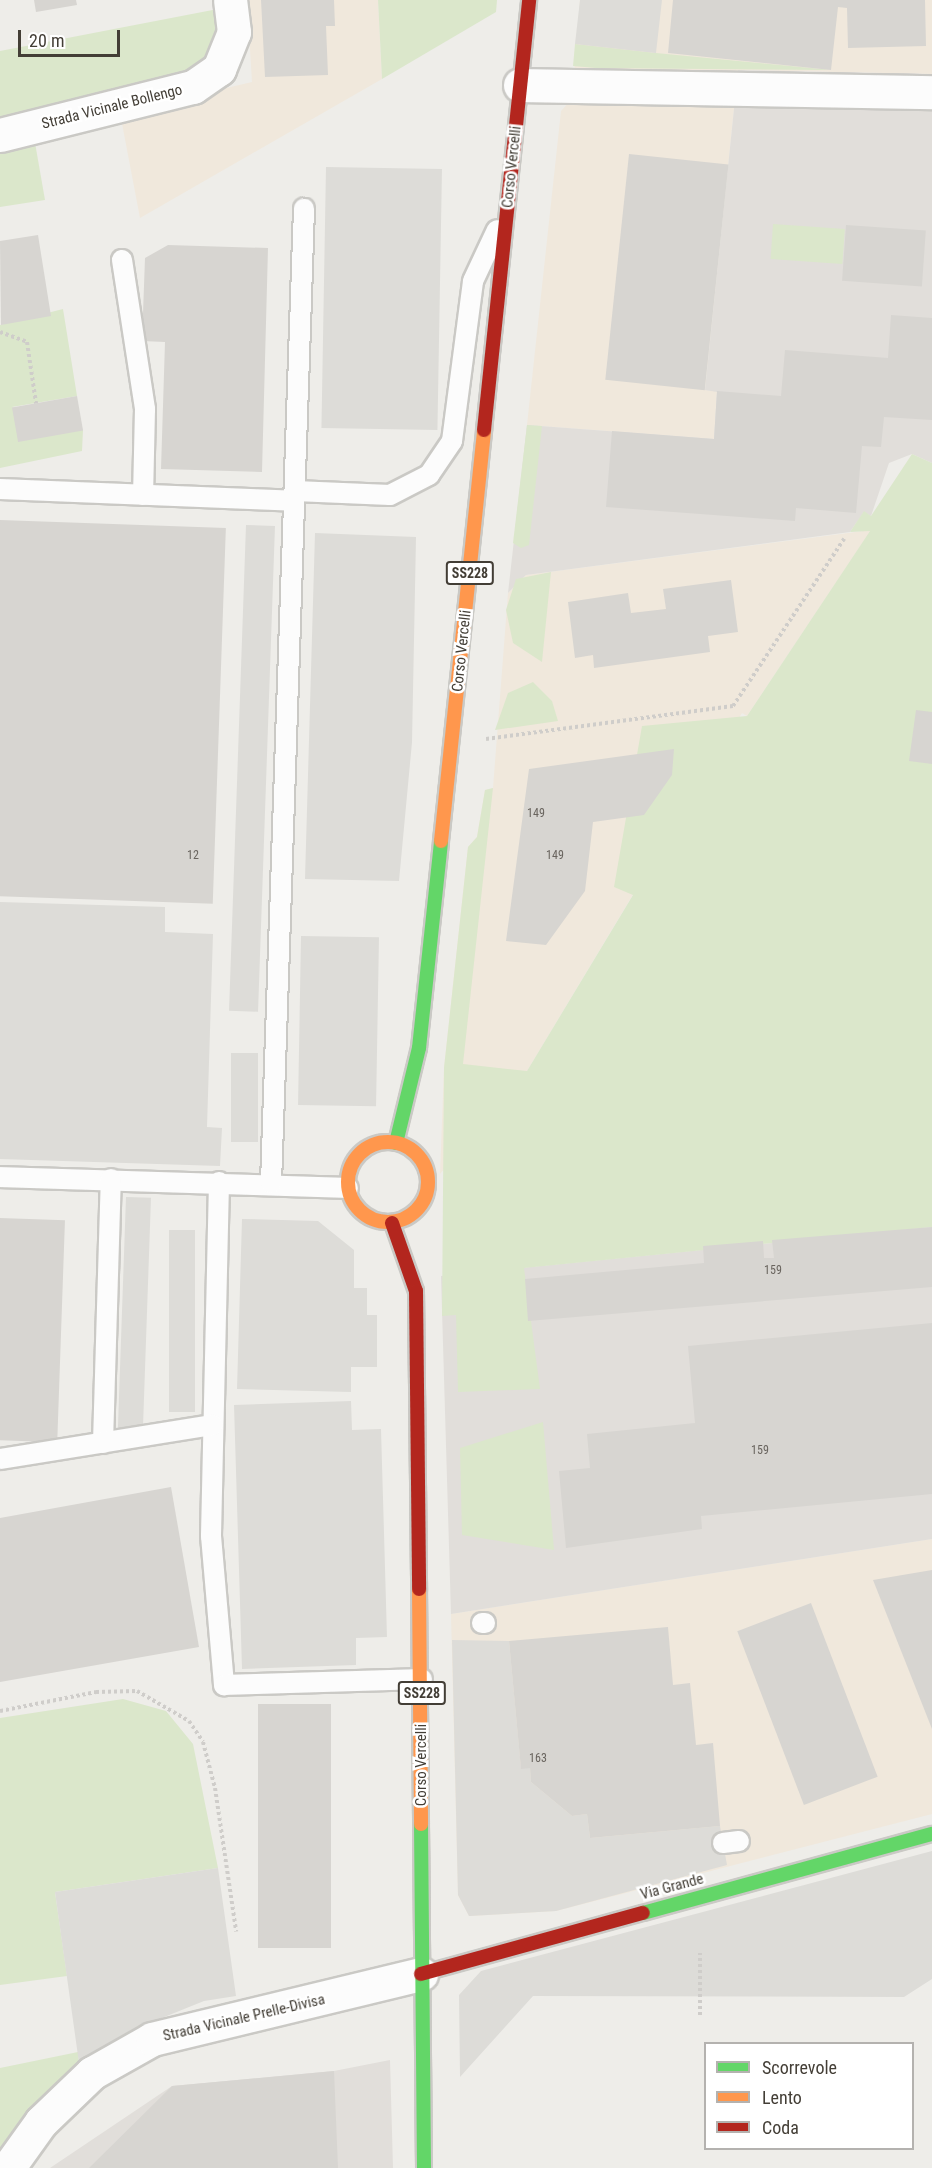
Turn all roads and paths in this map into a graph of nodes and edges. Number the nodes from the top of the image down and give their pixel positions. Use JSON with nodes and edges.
{"nodes":[{"id":1,"x":230,"y":0,"type":"edge"},
{"id":2,"x":529,"y":0,"type":"edge"},
{"id":3,"x":520,"y":84,"type":"junction"},
{"id":4,"x":932,"y":92,"type":"edge"},
{"id":5,"x":0,"y":135,"type":"edge"},
{"id":6,"x":508,"y":208,"type":"junction"},
{"id":7,"x":304,"y":209,"type":"dead end"},
{"id":8,"x":122,"y":260,"type":"dead end"},
{"id":9,"x":0,"y":332,"type":"edge"},
{"id":10,"x":36,"y":403,"type":"dead end"},
{"id":11,"x":0,"y":489,"type":"edge"},
{"id":12,"x":143,"y":495,"type":"junction"},
{"id":13,"x":295,"y":496,"type":"junction"},
{"id":14,"x":844,"y":539,"type":"dead end"},
{"id":15,"x":452,"y":744,"type":"junction"},
{"id":16,"x":396,"y":1143,"type":"junction"},
{"id":17,"x":0,"y":1177,"type":"edge"},
{"id":18,"x":111,"y":1179,"type":"junction"},
{"id":19,"x":219,"y":1182,"type":"junction"},
{"id":20,"x":271,"y":1183,"type":"junction"},
{"id":21,"x":348,"y":1188,"type":"junction"},
{"id":22,"x":392,"y":1223,"type":"junction"},
{"id":23,"x":212,"y":1425,"type":"junction"},
{"id":24,"x":103,"y":1443,"type":"junction"},
{"id":25,"x":0,"y":1459,"type":"edge"},
{"id":26,"x":422,"y":1679,"type":"junction"},
{"id":27,"x":0,"y":1711,"type":"edge"},
{"id":28,"x":932,"y":1834,"type":"edge"},
{"id":29,"x":236,"y":1931,"type":"dead end"},
{"id":30,"x":700,"y":1953,"type":"dead end"},
{"id":31,"x":421,"y":1974,"type":"junction"},
{"id":32,"x":700,"y":2015,"type":"dead end"},
{"id":33,"x":8,"y":2168,"type":"edge"},
{"id":34,"x":424,"y":2168,"type":"edge"}],
"edges":[{"from":1,"to":5,"type":"street","name":"Strada Vicinale Bollengo"},
{"from":2,"to":3,"type":"main road","name":"Corso Vercelli","number":"SS228"},
{"from":3,"to":4,"type":"street"},
{"from":3,"to":6,"type":"main road","name":"Corso Vercelli","number":"SS228"},
{"from":6,"to":13,"type":"lane"},
{"from":6,"to":15,"type":"main road","name":"Corso Vercelli","number":"SS228"},
{"from":7,"to":13,"type":"lane"},
{"from":8,"to":12,"type":"lane"},
{"from":9,"to":10,"type":"path"},
{"from":11,"to":12,"type":"lane"},
{"from":12,"to":13,"type":"lane"},
{"from":13,"to":20,"type":"lane"},
{"from":14,"to":15,"type":"path"},
{"from":15,"to":16,"type":"main road","name":"Corso Vercelli","number":"SS228"},
{"from":16,"to":21,"type":"main road"},
{"from":16,"to":22,"type":"main road"},
{"from":17,"to":18,"type":"lane"},
{"from":18,"to":19,"type":"lane"},
{"from":18,"to":24,"type":"lane"},
{"from":19,"to":20,"type":"lane"},
{"from":19,"to":23,"type":"lane"},
{"from":20,"to":21,"type":"lane"},
{"from":21,"to":22,"type":"main road"},
{"from":22,"to":26,"type":"main road","name":"Corso Vercelli","number":"SS228"},
{"from":23,"to":24,"type":"lane"},
{"from":23,"to":26,"type":"lane"},
{"from":24,"to":25,"type":"lane"},
{"from":26,"to":31,"type":"main road","name":"Corso Vercelli","number":"SS228"},
{"from":27,"to":29,"type":"path"},
{"from":28,"to":31,"type":"main road","name":"Via Grande"},
{"from":30,"to":32,"type":"path"},
{"from":31,"to":33,"type":"street","name":"Strada Vicinale Prelle-Divisa"},
{"from":31,"to":34,"type":"main road","name":"Corso Vercelli","number":"SS228"}]}
